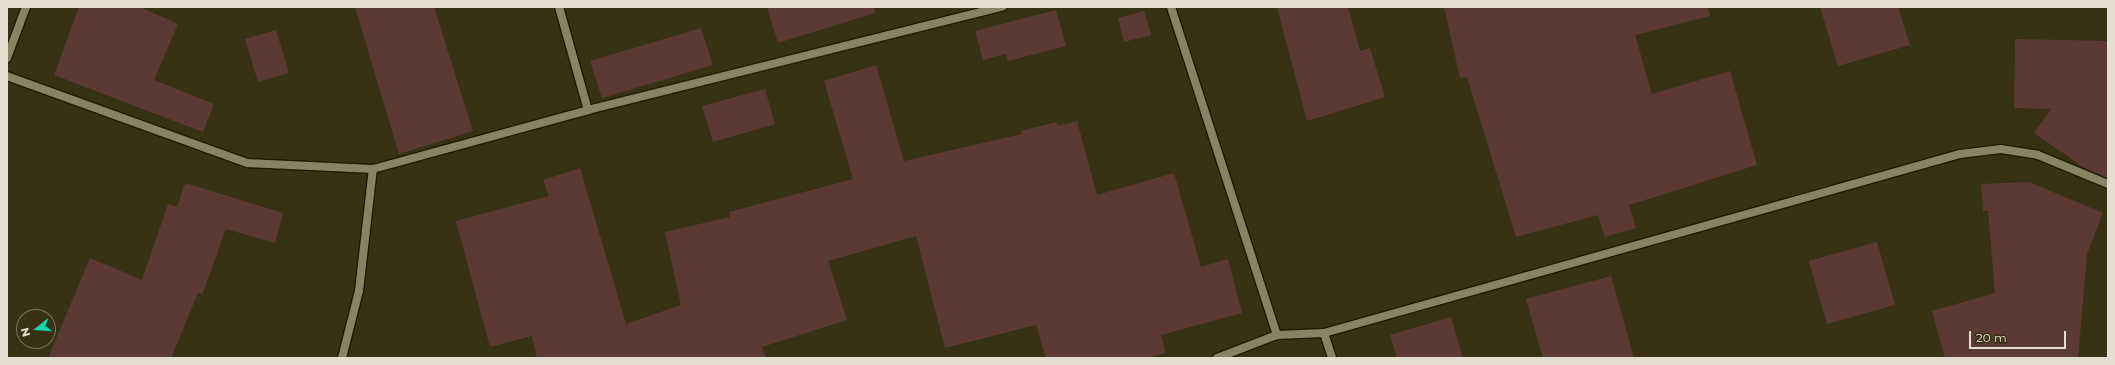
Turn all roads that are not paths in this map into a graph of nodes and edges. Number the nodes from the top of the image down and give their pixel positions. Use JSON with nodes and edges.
{"nodes":[{"id":1,"x":26,"y":7,"type":"edge"},
{"id":2,"x":558,"y":7,"type":"edge"},
{"id":3,"x":1002,"y":7,"type":"edge"},
{"id":4,"x":1171,"y":7,"type":"edge"},
{"id":5,"x":7,"y":58,"type":"edge"},
{"id":6,"x":7,"y":76,"type":"edge"},
{"id":7,"x":588,"y":110,"type":"junction"},
{"id":8,"x":373,"y":169,"type":"junction"},
{"id":9,"x":2108,"y":184,"type":"edge"},
{"id":10,"x":1324,"y":333,"type":"junction"},
{"id":11,"x":1277,"y":335,"type":"junction"},
{"id":12,"x":342,"y":358,"type":"edge"},
{"id":13,"x":1218,"y":358,"type":"edge"},
{"id":14,"x":1332,"y":358,"type":"edge"}],
"edges":[{"from":1,"to":5,"type":"street"},
{"from":2,"to":7,"type":"street"},
{"from":3,"to":7,"type":"street"},
{"from":4,"to":11,"type":"street"},
{"from":6,"to":8,"type":"street"},
{"from":7,"to":8,"type":"street"},
{"from":8,"to":12,"type":"street"},
{"from":9,"to":10,"type":"street"},
{"from":10,"to":11,"type":"street"},
{"from":10,"to":14,"type":"street"},
{"from":11,"to":13,"type":"street"}]}
